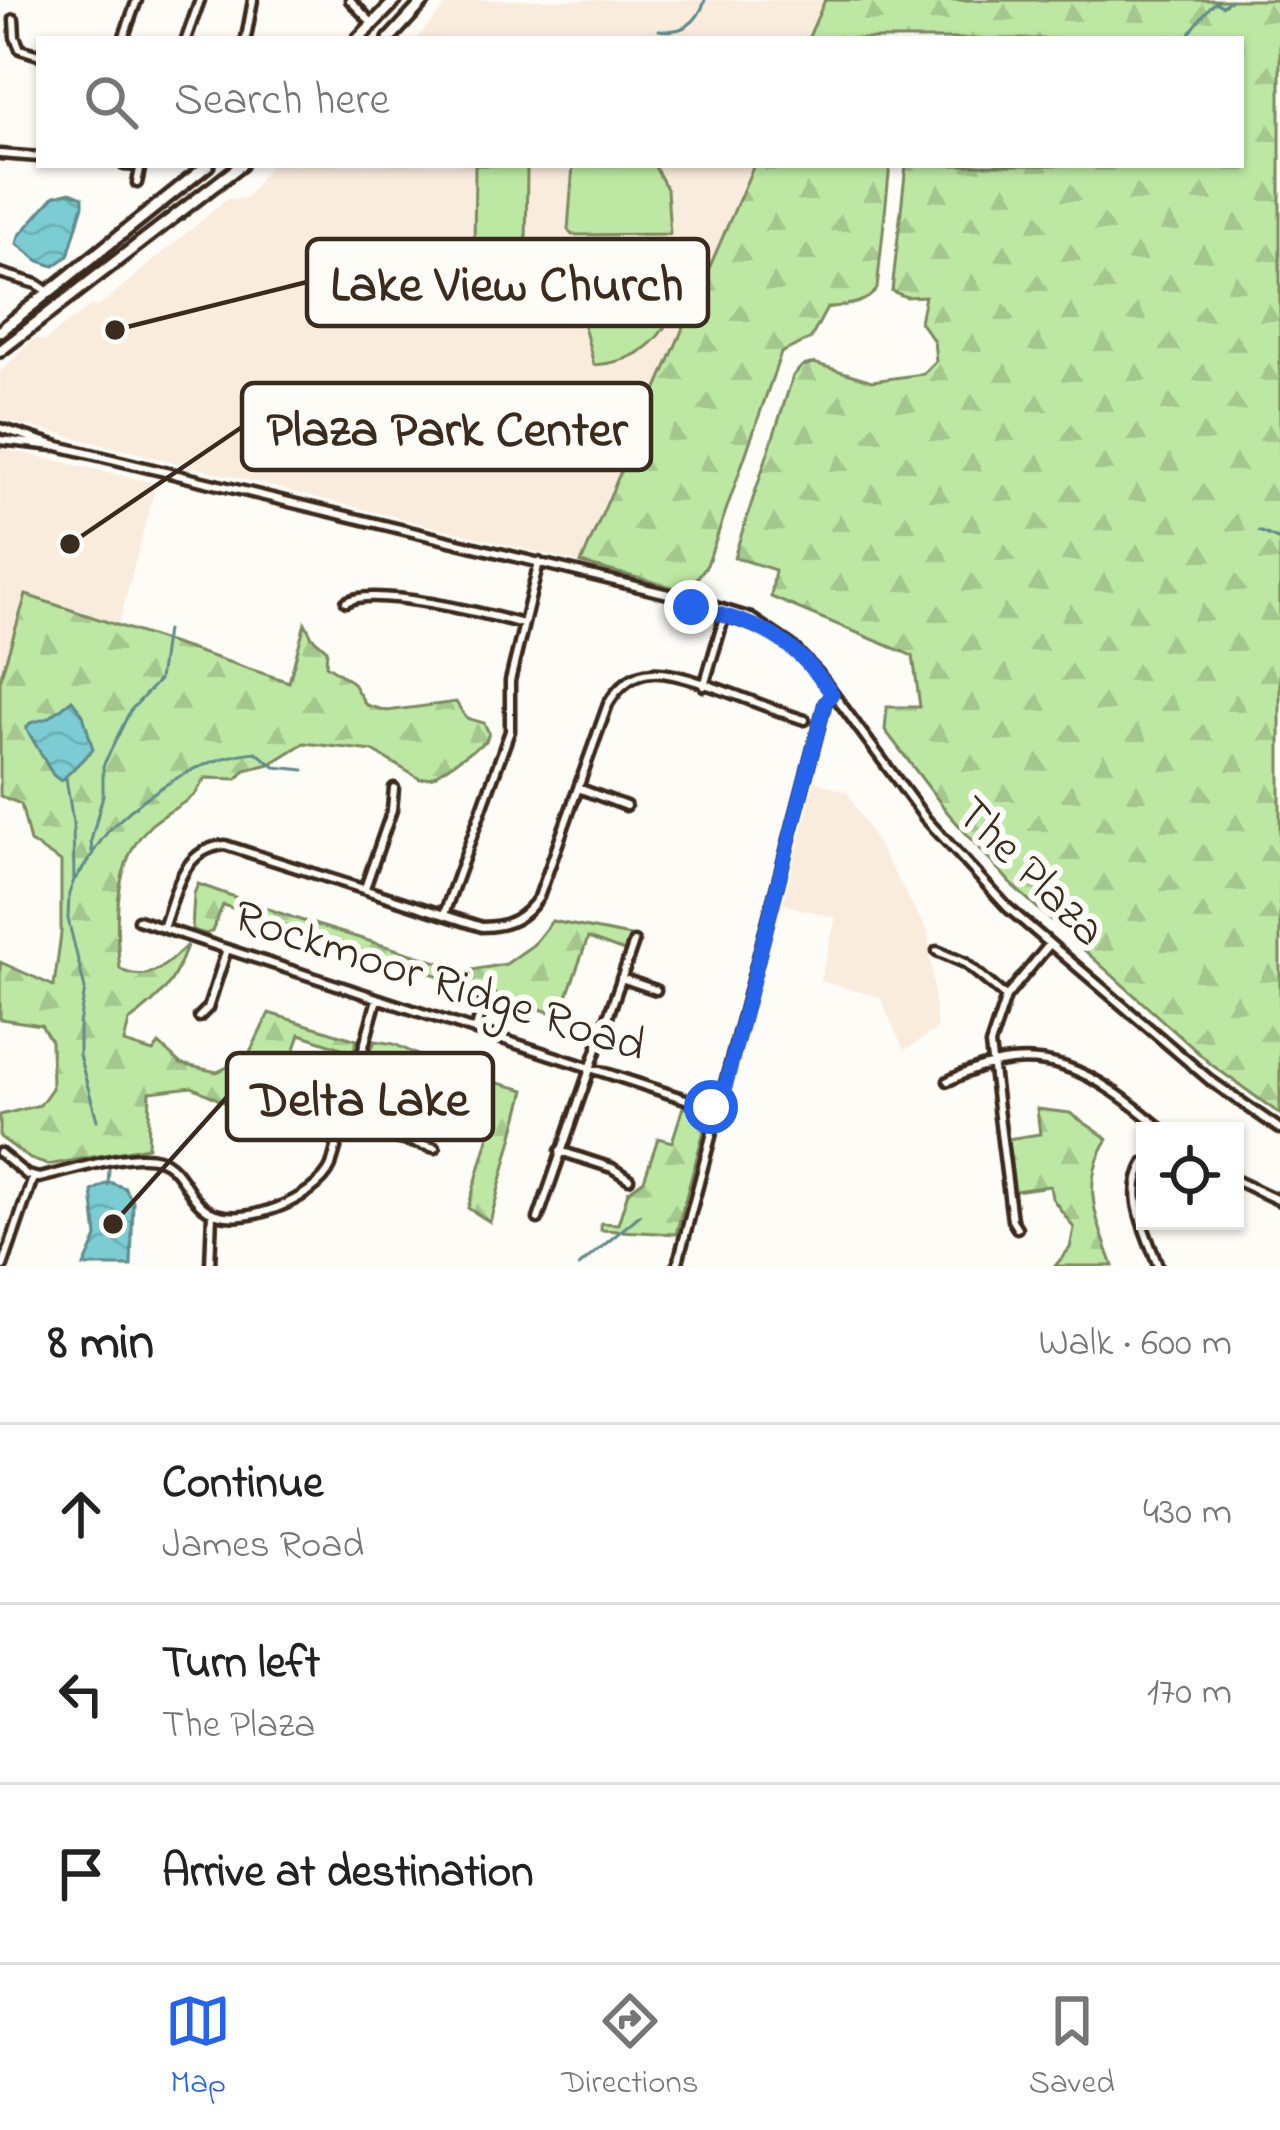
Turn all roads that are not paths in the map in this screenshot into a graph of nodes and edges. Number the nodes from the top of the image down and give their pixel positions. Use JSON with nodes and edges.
{"nodes":[{"id":1,"x":137,"y":0,"type":"edge"},
{"id":2,"x":200,"y":0,"type":"edge"},
{"id":3,"x":253,"y":0,"type":"edge"},
{"id":4,"x":350,"y":0,"type":"edge"},
{"id":5,"x":396,"y":0,"type":"edge"},
{"id":6,"x":425,"y":0,"type":"edge"},
{"id":7,"x":14,"y":19,"type":"dead end"},
{"id":8,"x":373,"y":24,"type":"junction"},
{"id":9,"x":124,"y":36,"type":"edge"},
{"id":10,"x":187,"y":36,"type":"edge"},
{"id":11,"x":246,"y":36,"type":"edge"},
{"id":12,"x":361,"y":36,"type":"edge"},
{"id":13,"x":392,"y":36,"type":"edge"},
{"id":14,"x":36,"y":54,"type":"edge"},
{"id":15,"x":0,"y":154,"type":"edge"},
{"id":16,"x":36,"y":158,"type":"edge"},
{"id":17,"x":141,"y":168,"type":"edge"},
{"id":18,"x":204,"y":168,"type":"edge"},
{"id":19,"x":237,"y":168,"type":"edge"},
{"id":20,"x":137,"y":183,"type":"dead end"},
{"id":21,"x":0,"y":273,"type":"edge"},
{"id":22,"x":50,"y":293,"type":"junction"},
{"id":23,"x":0,"y":331,"type":"edge"},
{"id":24,"x":0,"y":351,"type":"edge"},
{"id":25,"x":0,"y":428,"type":"edge"},
{"id":26,"x":0,"y":440,"type":"edge"},
{"id":27,"x":58,"y":446,"type":"junction"},
{"id":28,"x":539,"y":562,"type":"junction"},
{"id":29,"x":662,"y":595,"type":"junction"},
{"id":30,"x":346,"y":602,"type":"dead end"},
{"id":31,"x":724,"y":616,"type":"junction"},
{"id":32,"x":523,"y":624,"type":"junction"},
{"id":33,"x":768,"y":629,"type":"junction"},
{"id":34,"x":704,"y":686,"type":"junction"},
{"id":35,"x":832,"y":694,"type":"junction"},
{"id":36,"x":806,"y":720,"type":"dead end"},
{"id":37,"x":394,"y":788,"type":"dead end"},
{"id":38,"x":578,"y":788,"type":"junction"},
{"id":39,"x":626,"y":806,"type":"dead end"},
{"id":40,"x":365,"y":888,"type":"junction"},
{"id":41,"x":444,"y":914,"type":"junction"},
{"id":42,"x":138,"y":920,"type":"dead end"},
{"id":43,"x":164,"y":928,"type":"junction"},
{"id":44,"x":634,"y":942,"type":"dead end"},
{"id":45,"x":1049,"y":945,"type":"junction"},
{"id":46,"x":227,"y":949,"type":"junction"},
{"id":47,"x":938,"y":951,"type":"dead end"},
{"id":48,"x":621,"y":977,"type":"junction"},
{"id":49,"x":656,"y":990,"type":"dead end"},
{"id":50,"x":488,"y":991,"type":"dead end"},
{"id":51,"x":1006,"y":997,"type":"junction"},
{"id":52,"x":377,"y":999,"type":"junction"},
{"id":53,"x":199,"y":1017,"type":"dead end"},
{"id":54,"x":475,"y":1031,"type":"junction"},
{"id":55,"x":989,"y":1064,"type":"junction"},
{"id":56,"x":589,"y":1067,"type":"junction"},
{"id":57,"x":948,"y":1081,"type":"dead end"},
{"id":58,"x":719,"y":1110,"type":"junction"},
{"id":59,"x":1153,"y":1122,"type":"edge"},
{"id":60,"x":341,"y":1124,"type":"junction"},
{"id":61,"x":1280,"y":1129,"type":"edge"},
{"id":62,"x":435,"y":1148,"type":"dead end"},
{"id":63,"x":560,"y":1151,"type":"junction"},
{"id":64,"x":0,"y":1153,"type":"edge"},
{"id":65,"x":33,"y":1178,"type":"junction"},
{"id":66,"x":629,"y":1179,"type":"dead end"},
{"id":67,"x":1244,"y":1184,"type":"edge"},
{"id":68,"x":1280,"y":1201,"type":"edge"},
{"id":69,"x":212,"y":1213,"type":"junction"},
{"id":70,"x":538,"y":1219,"type":"dead end"},
{"id":71,"x":1017,"y":1228,"type":"dead end"},
{"id":72,"x":1145,"y":1230,"type":"edge"},
{"id":73,"x":2,"y":1266,"type":"edge"},
{"id":74,"x":210,"y":1266,"type":"edge"},
{"id":75,"x":677,"y":1266,"type":"edge"},
{"id":76,"x":1158,"y":1266,"type":"edge"}],
"edges":[{"from":1,"to":9,"type":"street"},
{"from":2,"to":10,"type":"street"},
{"from":3,"to":11,"type":"street"},
{"from":4,"to":8,"type":"street"},
{"from":5,"to":8,"type":"main road"},
{"from":6,"to":13,"type":"main road"},
{"from":7,"to":14,"type":"street"},
{"from":8,"to":12,"type":"main road"},
{"from":15,"to":16,"type":"street"},
{"from":17,"to":20,"type":"street"},
{"from":18,"to":22,"type":"main road"},
{"from":19,"to":24,"type":"main road"},
{"from":21,"to":22,"type":"street"},
{"from":22,"to":23,"type":"main road"},
{"from":25,"to":27,"type":"street","name":"The Plaza"},
{"from":26,"to":27,"type":"street","name":"The Plaza"},
{"from":27,"to":28,"type":"street","name":"The Plaza"},
{"from":28,"to":29,"type":"street","name":"The Plaza"},
{"from":28,"to":32,"type":"street"},
{"from":29,"to":31,"type":"street","name":"The Plaza"},
{"from":29,"to":33,"type":"street","name":"The Plaza"},
{"from":30,"to":32,"type":"street"},
{"from":31,"to":33,"type":"street","name":"The Plaza"},
{"from":31,"to":34,"type":"street"},
{"from":32,"to":41,"type":"street"},
{"from":33,"to":35,"type":"street","name":"The Plaza"},
{"from":34,"to":36,"type":"street"},
{"from":34,"to":38,"type":"street"},
{"from":35,"to":45,"type":"street","name":"The Plaza"},
{"from":35,"to":58,"type":"street"},
{"from":37,"to":40,"type":"street"},
{"from":38,"to":39,"type":"street"},
{"from":38,"to":41,"type":"street"},
{"from":40,"to":41,"type":"street"},
{"from":40,"to":43,"type":"street"},
{"from":42,"to":43,"type":"street","name":"Rockmoor Ridge Road"},
{"from":43,"to":46,"type":"street","name":"Rockmoor Ridge Road"},
{"from":44,"to":48,"type":"street"},
{"from":45,"to":51,"type":"street"},
{"from":45,"to":61,"type":"street","name":"The Plaza"},
{"from":46,"to":52,"type":"street","name":"Rockmoor Ridge Road"},
{"from":46,"to":53,"type":"street"},
{"from":47,"to":51,"type":"street"},
{"from":48,"to":49,"type":"street"},
{"from":48,"to":56,"type":"street"},
{"from":50,"to":54,"type":"street"},
{"from":51,"to":55,"type":"street"},
{"from":52,"to":54,"type":"street","name":"Rockmoor Ridge Road"},
{"from":52,"to":60,"type":"street"},
{"from":54,"to":56,"type":"street","name":"Rockmoor Ridge Road"},
{"from":55,"to":57,"type":"street"},
{"from":55,"to":59,"type":"street"},
{"from":55,"to":71,"type":"street"},
{"from":56,"to":58,"type":"street","name":"Rockmoor Ridge Road"},
{"from":56,"to":63,"type":"street"},
{"from":58,"to":75,"type":"street"},
{"from":60,"to":62,"type":"street"},
{"from":60,"to":69,"type":"street"},
{"from":63,"to":66,"type":"street"},
{"from":63,"to":70,"type":"street"},
{"from":64,"to":65,"type":"street"},
{"from":65,"to":69,"type":"street"},
{"from":65,"to":73,"type":"street"},
{"from":67,"to":68,"type":"street"},
{"from":69,"to":74,"type":"street"},
{"from":72,"to":76,"type":"street"}]}
